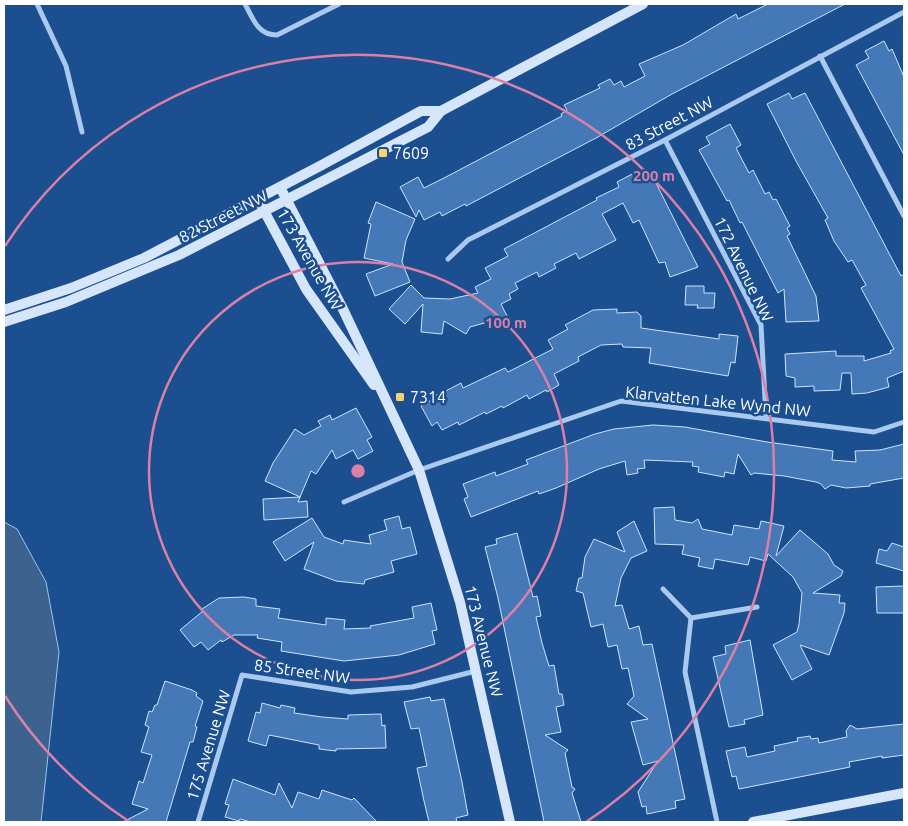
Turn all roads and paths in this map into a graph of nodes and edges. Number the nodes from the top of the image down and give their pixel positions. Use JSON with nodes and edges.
{"nodes":[{"id":1,"x":37,"y":4,"type":"edge"},
{"id":2,"x":245,"y":4,"type":"edge"},
{"id":3,"x":339,"y":4,"type":"edge"},
{"id":4,"x":643,"y":4,"type":"edge"},
{"id":5,"x":904,"y":12,"type":"edge"},
{"id":6,"x":820,"y":56,"type":"junction"},
{"id":7,"x":441,"y":110,"type":"junction"},
{"id":8,"x":82,"y":132,"type":"dead end"},
{"id":9,"x":664,"y":140,"type":"junction"},
{"id":10,"x":280,"y":187,"type":"junction"},
{"id":11,"x":258,"y":199,"type":"junction"},
{"id":12,"x":288,"y":200,"type":"junction"},
{"id":13,"x":264,"y":211,"type":"junction"},
{"id":14,"x":904,"y":216,"type":"edge"},
{"id":15,"x":448,"y":259,"type":"dead end"},
{"id":16,"x":4,"y":310,"type":"edge"},
{"id":17,"x":4,"y":322,"type":"edge"},
{"id":18,"x":389,"y":406,"type":"junction"},
{"id":19,"x":766,"y":418,"type":"junction"},
{"id":20,"x":904,"y":422,"type":"edge"},
{"id":21,"x":419,"y":470,"type":"junction"},
{"id":22,"x":344,"y":502,"type":"dead end"},
{"id":23,"x":663,"y":589,"type":"dead end"},
{"id":24,"x":757,"y":607,"type":"dead end"},
{"id":25,"x":691,"y":618,"type":"junction"},
{"id":26,"x":476,"y":671,"type":"junction"},
{"id":27,"x":242,"y":675,"type":"joint"},
{"id":28,"x":904,"y":793,"type":"edge"},
{"id":29,"x":198,"y":822,"type":"edge"},
{"id":30,"x":510,"y":822,"type":"edge"},
{"id":31,"x":717,"y":822,"type":"edge"},
{"id":32,"x":753,"y":822,"type":"edge"}],
"edges":[{"from":1,"to":8,"type":"street"},
{"from":2,"to":3,"type":"street"},
{"from":4,"to":7,"type":"main road","name":"82 Street NW"},
{"from":5,"to":6,"type":"street","name":"83 Street NW"},
{"from":6,"to":9,"type":"street","name":"83 Street NW"},
{"from":6,"to":14,"type":"street"},
{"from":7,"to":10,"type":"main road","name":"82 Street NW"},
{"from":7,"to":12,"type":"main road","name":"82 Street NW"},
{"from":9,"to":15,"type":"street","name":"83 Street NW"},
{"from":9,"to":19,"type":"street","name":"172 Avenue NW"},
{"from":10,"to":11,"type":"main road","name":"82 Street NW"},
{"from":10,"to":12,"type":"main road","name":"173 Avenue NW"},
{"from":11,"to":13,"type":"main road","name":"173 Avenue NW"},
{"from":11,"to":16,"type":"main road","name":"82 Street NW"},
{"from":12,"to":13,"type":"main road","name":"82 Street NW"},
{"from":12,"to":18,"type":"main road","name":"173 Avenue NW"},
{"from":13,"to":17,"type":"main road","name":"82 Street NW"},
{"from":13,"to":18,"type":"main road","name":"173 Avenue NW"},
{"from":18,"to":21,"type":"main road","name":"173 Avenue NW"},
{"from":19,"to":20,"type":"street","name":"Klarvatten Lake Wynd NW"},
{"from":19,"to":21,"type":"street","name":"Klarvatten Lake Wynd NW"},
{"from":21,"to":22,"type":"street"},
{"from":21,"to":26,"type":"main road","name":"173 Avenue NW"},
{"from":23,"to":25,"type":"street"},
{"from":24,"to":25,"type":"street"},
{"from":25,"to":31,"type":"street"},
{"from":26,"to":27,"type":"street","name":"85 Street NW"},
{"from":26,"to":30,"type":"main road","name":"173 Avenue NW"},
{"from":27,"to":29,"type":"street","name":"175 Avenue NW"},
{"from":28,"to":32,"type":"main road"}]}
